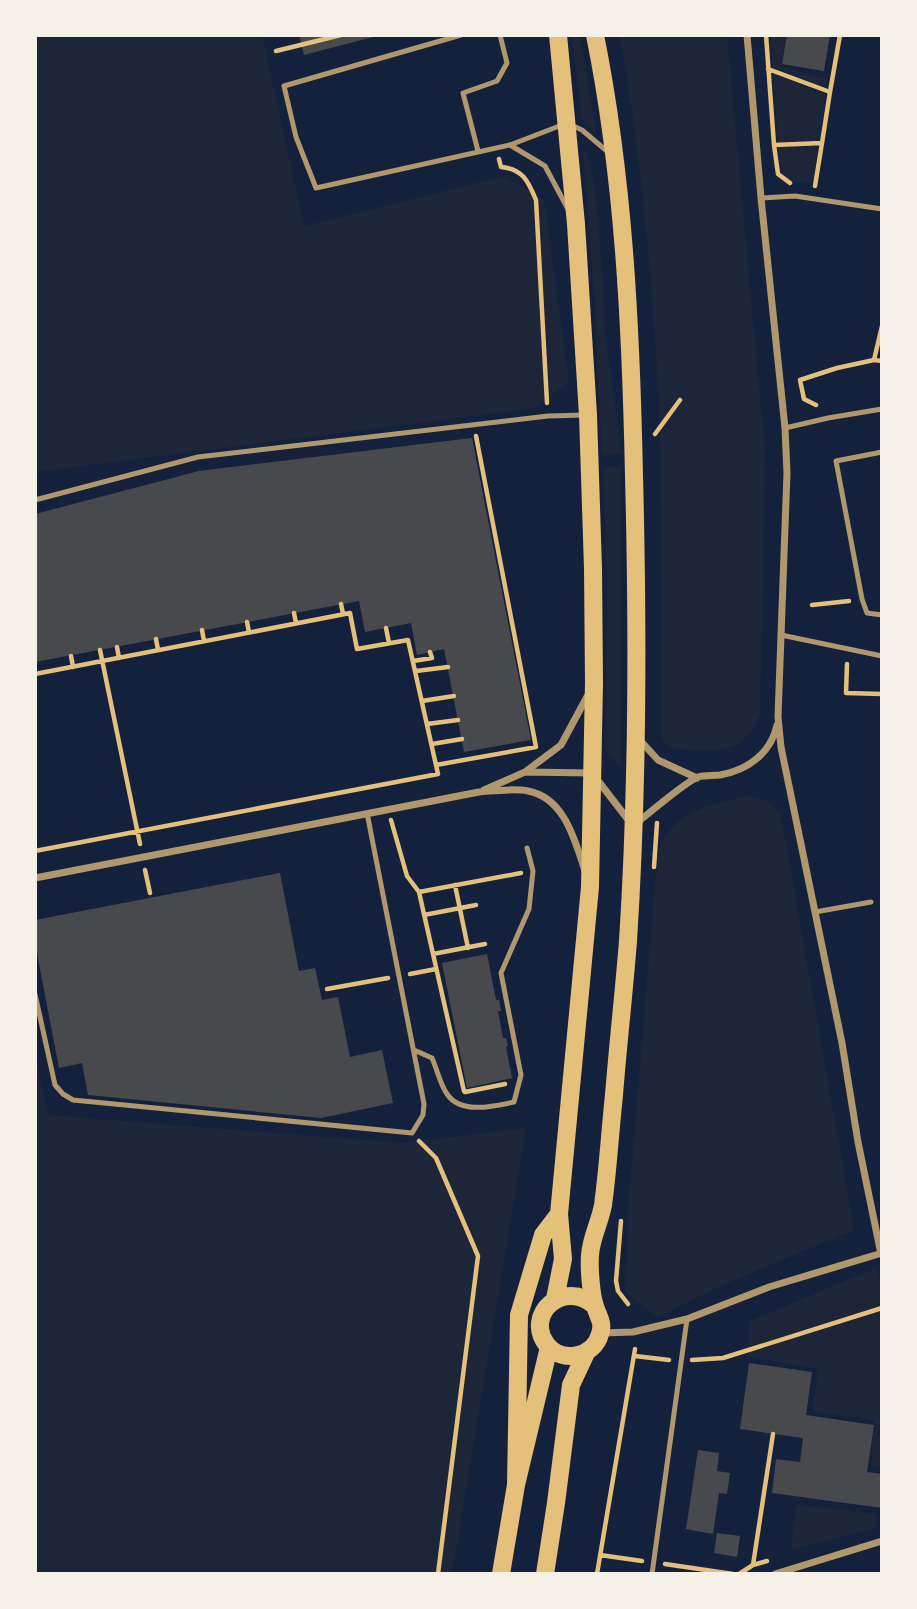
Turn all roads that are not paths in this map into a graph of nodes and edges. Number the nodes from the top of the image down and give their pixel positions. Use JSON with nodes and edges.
{"nodes":[{"id":1,"x":461,"y":35,"type":"edge"},
{"id":2,"x":500,"y":35,"type":"edge"},
{"id":3,"x":558,"y":35,"type":"edge"},
{"id":4,"x":595,"y":35,"type":"edge"},
{"id":5,"x":747,"y":35,"type":"edge"},
{"id":6,"x":568,"y":123,"type":"junction"},
{"id":7,"x":510,"y":145,"type":"junction"},
{"id":8,"x":478,"y":151,"type":"junction"},
{"id":9,"x":613,"y":156,"type":"junction"},
{"id":10,"x":761,"y":198,"type":"junction"},
{"id":11,"x":882,"y":209,"type":"edge"},
{"id":12,"x":576,"y":224,"type":"junction"},
{"id":13,"x":882,"y":409,"type":"edge"},
{"id":14,"x":588,"y":415,"type":"junction"},
{"id":15,"x":785,"y":428,"type":"junction"},
{"id":16,"x":882,"y":452,"type":"edge"},
{"id":17,"x":35,"y":500,"type":"edge"},
{"id":18,"x":882,"y":615,"type":"edge"},
{"id":19,"x":781,"y":635,"type":"junction"},
{"id":20,"x":882,"y":656,"type":"edge"},
{"id":21,"x":594,"y":683,"type":"junction"},
{"id":22,"x":778,"y":717,"type":"junction"},
{"id":23,"x":636,"y":735,"type":"junction"},
{"id":24,"x":525,"y":772,"type":"junction"},
{"id":25,"x":592,"y":773,"type":"junction"},
{"id":26,"x":697,"y":778,"type":"junction"},
{"id":27,"x":479,"y":792,"type":"junction"},
{"id":28,"x":367,"y":813,"type":"junction"},
{"id":29,"x":633,"y":826,"type":"junction"},
{"id":30,"x":527,"y":848,"type":"dead end"},
{"id":31,"x":35,"y":878,"type":"edge"},
{"id":32,"x":590,"y":887,"type":"junction"},
{"id":33,"x":871,"y":902,"type":"dead end"},
{"id":34,"x":815,"y":912,"type":"junction"},
{"id":35,"x":35,"y":994,"type":"edge"},
{"id":36,"x":414,"y":1050,"type":"junction"},
{"id":37,"x":559,"y":1214,"type":"junction"},
{"id":38,"x":882,"y":1253,"type":"edge"},
{"id":39,"x":555,"y":1299,"type":"junction"},
{"id":40,"x":595,"y":1306,"type":"junction"},
{"id":41,"x":687,"y":1319,"type":"junction"},
{"id":42,"x":601,"y":1334,"type":"junction"},
{"id":43,"x":549,"y":1347,"type":"junction"},
{"id":44,"x":586,"y":1353,"type":"junction"},
{"id":45,"x":516,"y":1485,"type":"junction"},
{"id":46,"x":882,"y":1541,"type":"edge"},
{"id":47,"x":501,"y":1574,"type":"edge"},
{"id":48,"x":545,"y":1574,"type":"edge"},
{"id":49,"x":652,"y":1574,"type":"edge"},
{"id":50,"x":775,"y":1574,"type":"edge"}],
"edges":[{"from":1,"to":8,"type":"lane"},
{"from":2,"to":8,"type":"lane"},
{"from":3,"to":6,"type":"main road"},
{"from":4,"to":9,"type":"main road"},
{"from":5,"to":10,"type":"street"},
{"from":6,"to":7,"type":"lane"},
{"from":6,"to":9,"type":"lane"},
{"from":6,"to":12,"type":"main road"},
{"from":7,"to":8,"type":"lane"},
{"from":7,"to":12,"type":"lane"},
{"from":9,"to":23,"type":"main road"},
{"from":10,"to":11,"type":"lane"},
{"from":10,"to":15,"type":"street"},
{"from":12,"to":14,"type":"main road"},
{"from":13,"to":15,"type":"lane"},
{"from":14,"to":17,"type":"lane"},
{"from":14,"to":21,"type":"main road"},
{"from":15,"to":19,"type":"street"},
{"from":16,"to":18,"type":"lane"},
{"from":19,"to":20,"type":"lane"},
{"from":19,"to":22,"type":"street"},
{"from":21,"to":24,"type":"street"},
{"from":21,"to":25,"type":"main road"},
{"from":22,"to":26,"type":"street"},
{"from":22,"to":34,"type":"street"},
{"from":23,"to":26,"type":"street"},
{"from":23,"to":29,"type":"main road"},
{"from":24,"to":25,"type":"street"},
{"from":24,"to":27,"type":"street"},
{"from":25,"to":29,"type":"street"},
{"from":25,"to":32,"type":"main road"},
{"from":26,"to":29,"type":"street"},
{"from":27,"to":28,"type":"street"},
{"from":27,"to":32,"type":"street"},
{"from":28,"to":31,"type":"street"},
{"from":28,"to":36,"type":"lane"},
{"from":29,"to":40,"type":"main road"},
{"from":30,"to":36,"type":"lane"},
{"from":32,"to":37,"type":"main road"},
{"from":33,"to":34,"type":"lane"},
{"from":34,"to":38,"type":"street"},
{"from":35,"to":36,"type":"lane"},
{"from":37,"to":39,"type":"main road"},
{"from":37,"to":45,"type":"main road"},
{"from":38,"to":41,"type":"street"},
{"from":39,"to":40,"type":"main road"},
{"from":39,"to":43,"type":"main road"},
{"from":40,"to":42,"type":"main road"},
{"from":41,"to":42,"type":"street"},
{"from":41,"to":49,"type":"lane"},
{"from":42,"to":44,"type":"main road"},
{"from":43,"to":44,"type":"main road"},
{"from":43,"to":45,"type":"main road"},
{"from":44,"to":48,"type":"main road"},
{"from":45,"to":47,"type":"main road"},
{"from":46,"to":50,"type":"street"}]}
